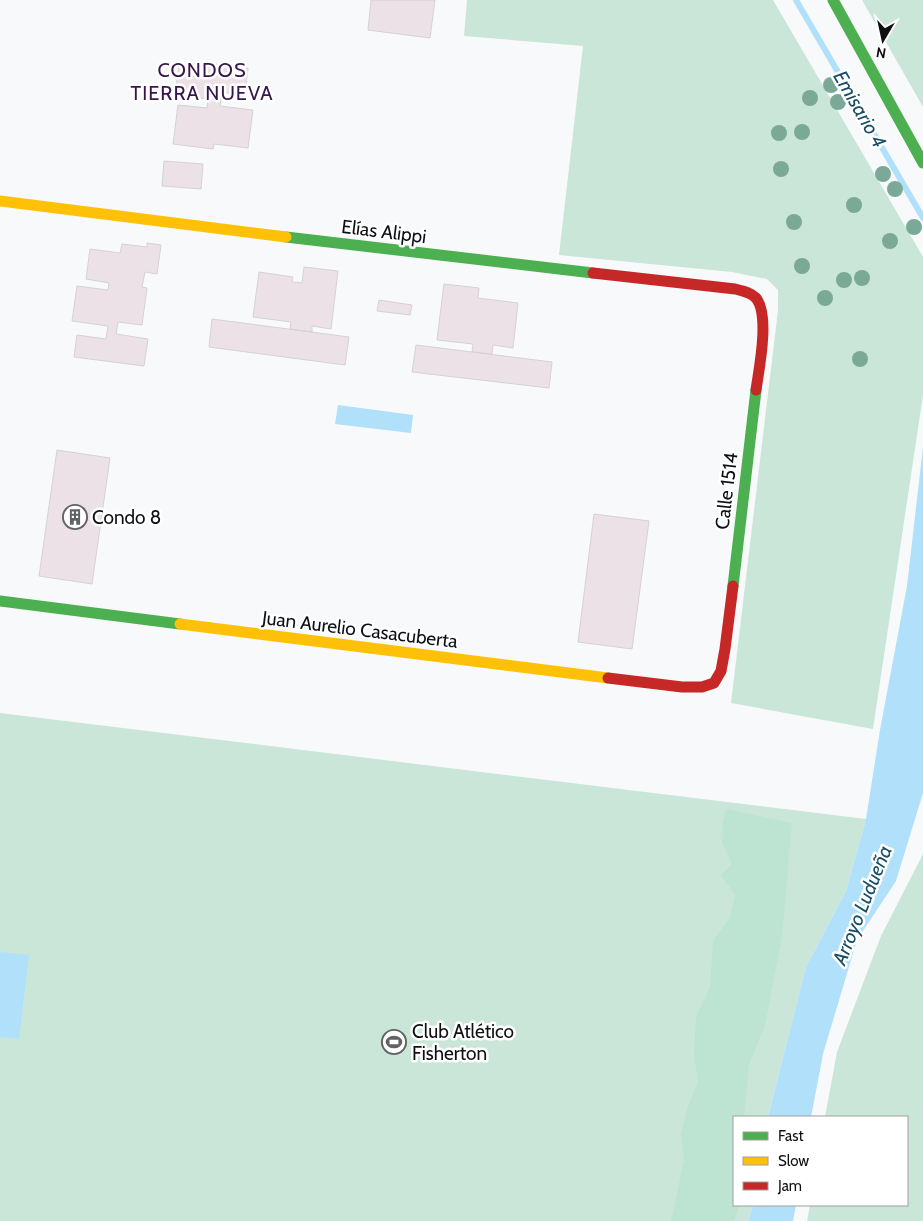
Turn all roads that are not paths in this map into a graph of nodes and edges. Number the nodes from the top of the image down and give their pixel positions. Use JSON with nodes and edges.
{"nodes":[{"id":1,"x":833,"y":0,"type":"edge"},
{"id":2,"x":923,"y":163,"type":"edge"},
{"id":3,"x":0,"y":201,"type":"edge"},
{"id":4,"x":760,"y":302,"type":"joint"},
{"id":5,"x":0,"y":601,"type":"edge"},
{"id":6,"x":714,"y":683,"type":"joint"}],
"edges":[{"from":1,"to":2,"type":"street"},
{"from":3,"to":4,"type":"street","name":"Elías Alippi"},
{"from":4,"to":6,"type":"street","name":"Calle 1514"},
{"from":5,"to":6,"type":"street","name":"Juan Aurelio Casacuberta"}]}
